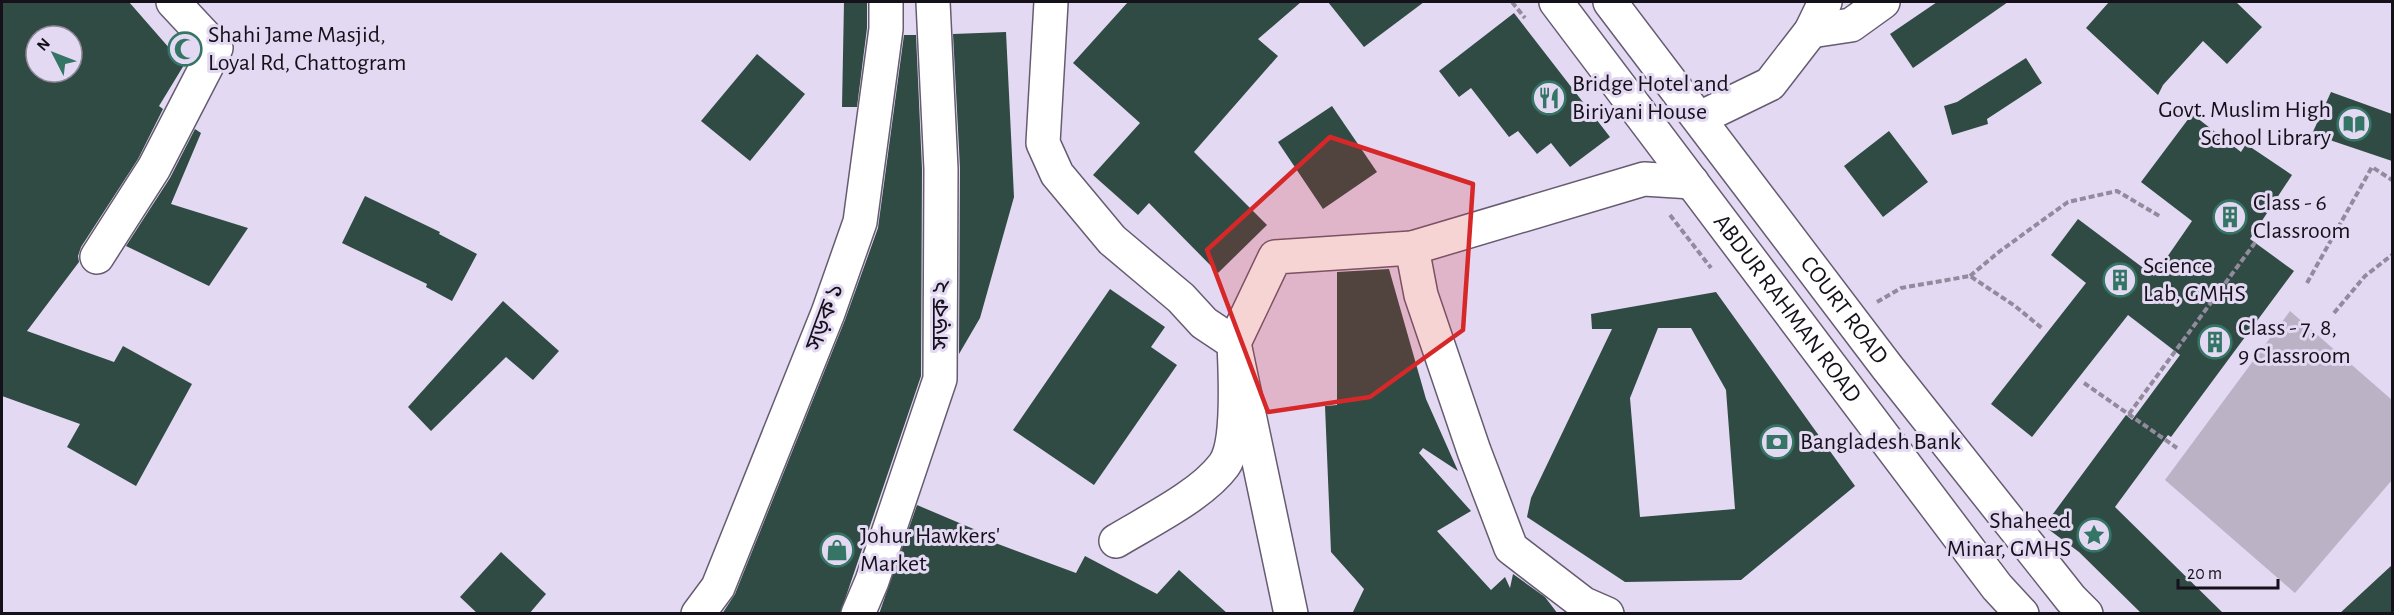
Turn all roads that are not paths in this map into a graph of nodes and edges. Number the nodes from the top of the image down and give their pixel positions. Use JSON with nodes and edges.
{"nodes":[{"id":1,"x":173,"y":2,"type":"edge"},
{"id":2,"x":886,"y":2,"type":"edge"},
{"id":3,"x":933,"y":2,"type":"edge"},
{"id":4,"x":1052,"y":2,"type":"edge"},
{"id":5,"x":1556,"y":2,"type":"edge"},
{"id":6,"x":1610,"y":2,"type":"edge"},
{"id":7,"x":1825,"y":2,"type":"edge"},
{"id":8,"x":1883,"y":2,"type":"edge"},
{"id":9,"x":1811,"y":31,"type":"junction"},
{"id":10,"x":1700,"y":118,"type":"junction"},
{"id":11,"x":1692,"y":182,"type":"junction"},
{"id":12,"x":1412,"y":249,"type":"junction"},
{"id":13,"x":98,"y":257,"type":"dead end"},
{"id":14,"x":1233,"y":343,"type":"junction"},
{"id":15,"x":1116,"y":541,"type":"dead end"},
{"id":16,"x":698,"y":614,"type":"edge"},
{"id":17,"x":858,"y":614,"type":"edge"},
{"id":18,"x":1292,"y":614,"type":"edge"},
{"id":19,"x":1607,"y":614,"type":"edge"},
{"id":20,"x":2022,"y":614,"type":"edge"},
{"id":21,"x":2086,"y":614,"type":"edge"}],
"edges":[{"from":1,"to":13,"type":"street"},
{"from":2,"to":16,"type":"street","name":"সড়ক ১"},
{"from":3,"to":17,"type":"street","name":"সড়ক ২"},
{"from":4,"to":14,"type":"street"},
{"from":5,"to":11,"type":"street","name":"ABDUR RAHMAN ROAD"},
{"from":6,"to":10,"type":"street","name":"COURT ROAD"},
{"from":7,"to":9,"type":"street"},
{"from":8,"to":9,"type":"street"},
{"from":9,"to":10,"type":"street"},
{"from":10,"to":21,"type":"street","name":"COURT ROAD"},
{"from":11,"to":12,"type":"street"},
{"from":11,"to":20,"type":"street","name":"ABDUR RAHMAN ROAD"},
{"from":12,"to":14,"type":"street"},
{"from":12,"to":19,"type":"street"},
{"from":14,"to":15,"type":"street"},
{"from":14,"to":18,"type":"street"}]}
